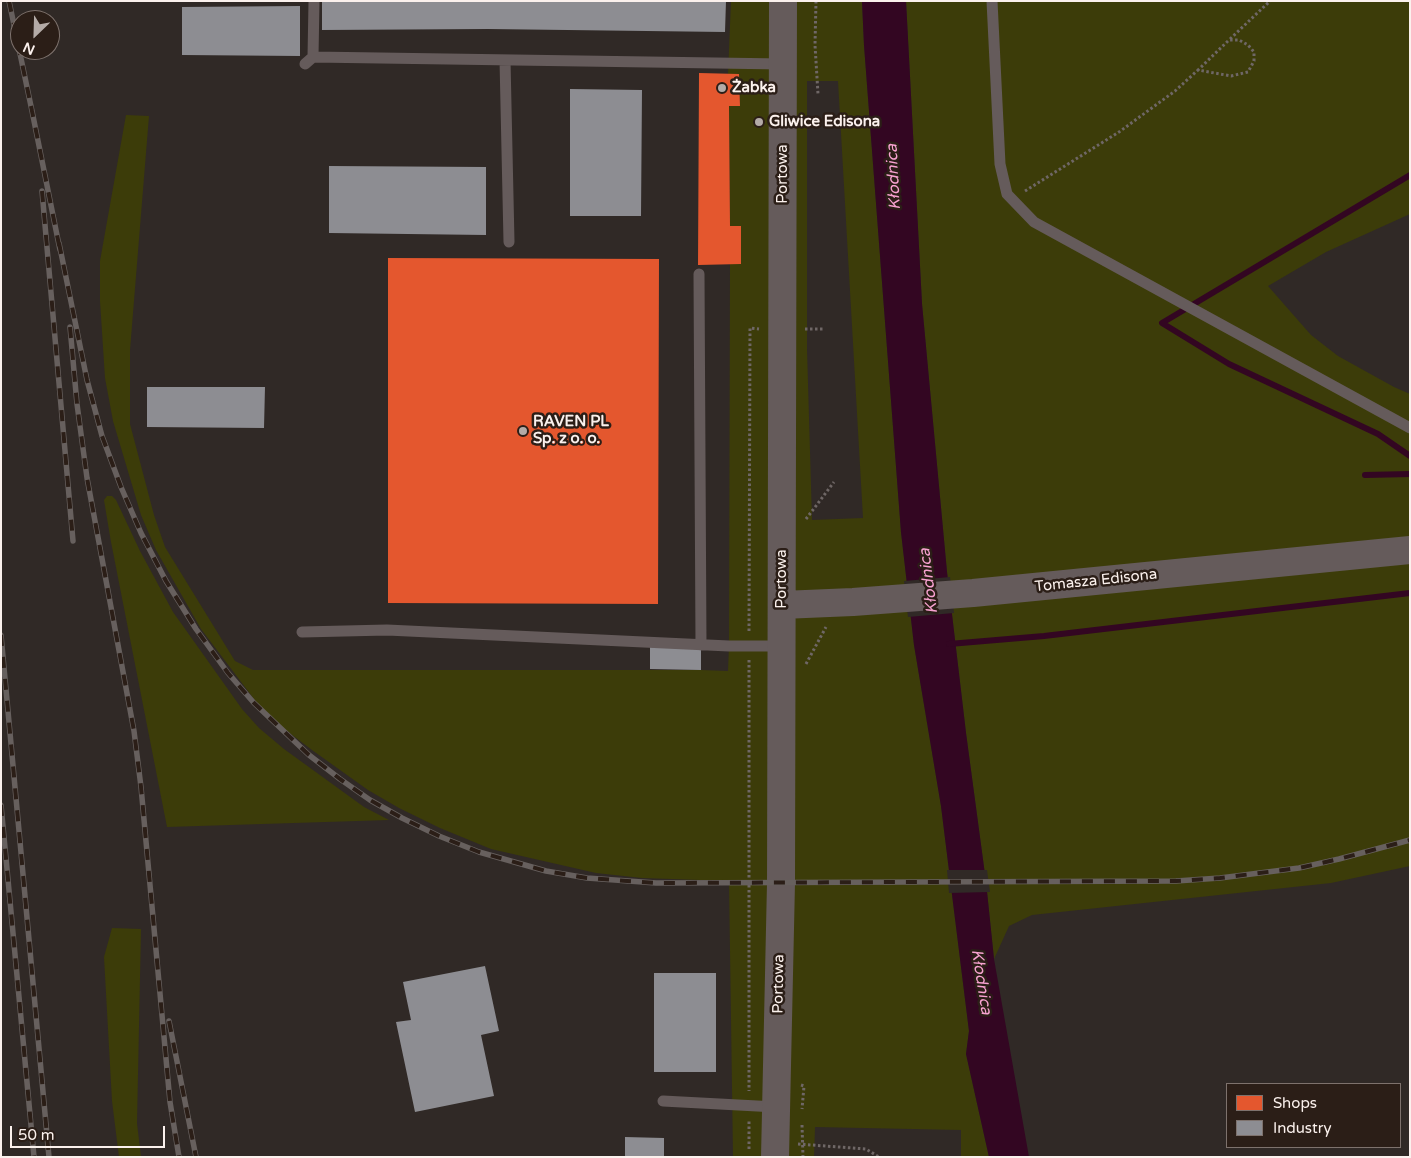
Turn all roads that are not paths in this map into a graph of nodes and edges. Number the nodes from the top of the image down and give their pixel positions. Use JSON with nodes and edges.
{"nodes":[{"id":1,"x":314,"y":1,"type":"edge"},
{"id":2,"x":783,"y":1,"type":"edge"},
{"id":3,"x":992,"y":1,"type":"edge"},
{"id":4,"x":505,"y":60,"type":"junction"},
{"id":5,"x":783,"y":64,"type":"junction"},
{"id":6,"x":509,"y":242,"type":"dead end"},
{"id":7,"x":698,"y":274,"type":"dead end"},
{"id":8,"x":1410,"y":428,"type":"edge"},
{"id":9,"x":1410,"y":550,"type":"edge"},
{"id":10,"x":782,"y":605,"type":"junction"},
{"id":11,"x":302,"y":632,"type":"dead end"},
{"id":12,"x":701,"y":645,"type":"junction"},
{"id":13,"x":781,"y":646,"type":"junction"},
{"id":14,"x":663,"y":1101,"type":"dead end"},
{"id":15,"x":776,"y":1107,"type":"junction"},
{"id":16,"x":775,"y":1150,"type":"edge"}],
"edges":[{"from":1,"to":4,"type":"lane"},
{"from":2,"to":5,"type":"street","name":"Portowa"},
{"from":3,"to":8,"type":"lane"},
{"from":4,"to":5,"type":"lane"},
{"from":4,"to":6,"type":"lane"},
{"from":5,"to":10,"type":"street","name":"Portowa"},
{"from":7,"to":12,"type":"lane"},
{"from":9,"to":10,"type":"street","name":"Tomasza Edisona"},
{"from":10,"to":13,"type":"street","name":"Portowa"},
{"from":11,"to":12,"type":"lane"},
{"from":12,"to":13,"type":"lane"},
{"from":13,"to":15,"type":"street","name":"Portowa"},
{"from":14,"to":15,"type":"lane"},
{"from":15,"to":16,"type":"street","name":"Portowa"}]}
